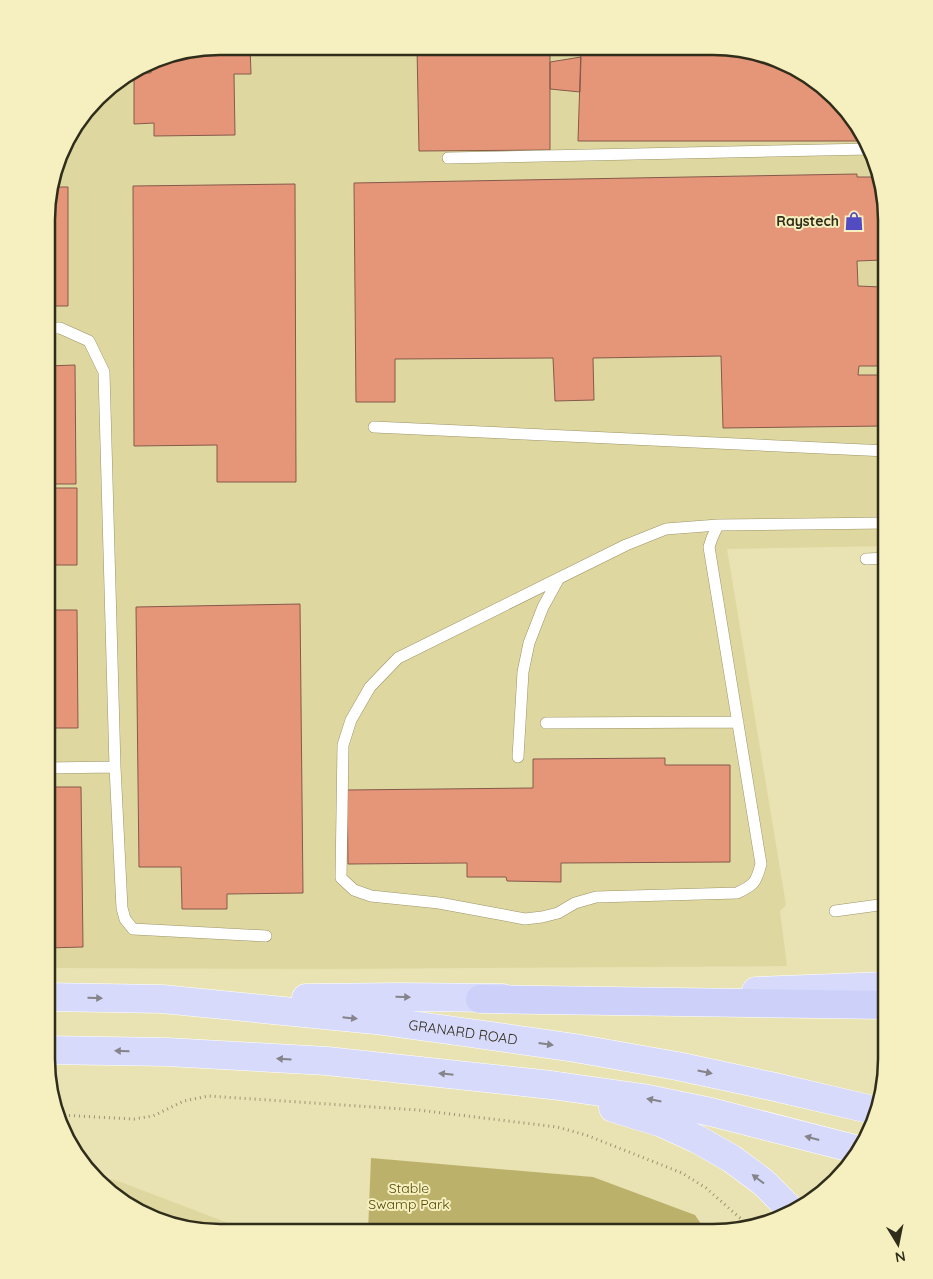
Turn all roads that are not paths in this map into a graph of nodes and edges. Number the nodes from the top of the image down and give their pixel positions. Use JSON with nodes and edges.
{"nodes":[{"id":1,"x":862,"y":149,"type":"edge"},
{"id":2,"x":448,"y":158,"type":"dead end"},
{"id":3,"x":55,"y":328,"type":"edge"},
{"id":4,"x":374,"y":427,"type":"dead end"},
{"id":5,"x":878,"y":451,"type":"edge"},
{"id":6,"x":878,"y":523,"type":"edge"},
{"id":7,"x":718,"y":526,"type":"junction"},
{"id":8,"x":866,"y":558,"type":"dead end"},
{"id":9,"x":878,"y":558,"type":"edge"},
{"id":10,"x":559,"y":578,"type":"junction"},
{"id":11,"x":738,"y":722,"type":"junction"},
{"id":12,"x":546,"y":723,"type":"dead end"},
{"id":13,"x":518,"y":757,"type":"dead end"},
{"id":14,"x":116,"y":767,"type":"junction"},
{"id":15,"x":55,"y":768,"type":"edge"},
{"id":16,"x":878,"y":905,"type":"edge"},
{"id":17,"x":835,"y":911,"type":"dead end"},
{"id":18,"x":266,"y":936,"type":"dead end"},
{"id":19,"x":878,"y":986,"type":"edge"},
{"id":20,"x":55,"y":997,"type":"edge"},
{"id":21,"x":162,"y":999,"type":"junction"},
{"id":22,"x":480,"y":999,"type":"junction"},
{"id":23,"x":878,"y":1005,"type":"edge"},
{"id":24,"x":55,"y":1050,"type":"edge"},
{"id":25,"x":495,"y":1079,"type":"junction"},
{"id":26,"x":870,"y":1109,"type":"edge"},
{"id":27,"x":852,"y":1148,"type":"edge"},
{"id":28,"x":787,"y":1206,"type":"edge"}],
"edges":[{"from":1,"to":2,"type":"lane"},
{"from":3,"to":14,"type":"lane"},
{"from":4,"to":5,"type":"lane"},
{"from":6,"to":7,"type":"lane"},
{"from":7,"to":10,"type":"lane"},
{"from":7,"to":11,"type":"lane"},
{"from":8,"to":9,"type":"lane"},
{"from":10,"to":11,"type":"lane"},
{"from":10,"to":13,"type":"lane"},
{"from":11,"to":12,"type":"lane"},
{"from":14,"to":15,"type":"lane"},
{"from":14,"to":18,"type":"lane"},
{"from":16,"to":17,"type":"lane"},
{"from":19,"to":22,"type":"highway"},
{"from":20,"to":21,"type":"highway","name":"GRANARD ROAD","one_way":true},
{"from":21,"to":22,"type":"highway","one_way":true},
{"from":21,"to":26,"type":"highway","name":"GRANARD ROAD","one_way":true},
{"from":22,"to":23,"type":"highway"},
{"from":25,"to":24,"type":"highway","one_way":true},
{"from":27,"to":25,"type":"highway","one_way":true},
{"from":28,"to":25,"type":"highway","one_way":true}]}
